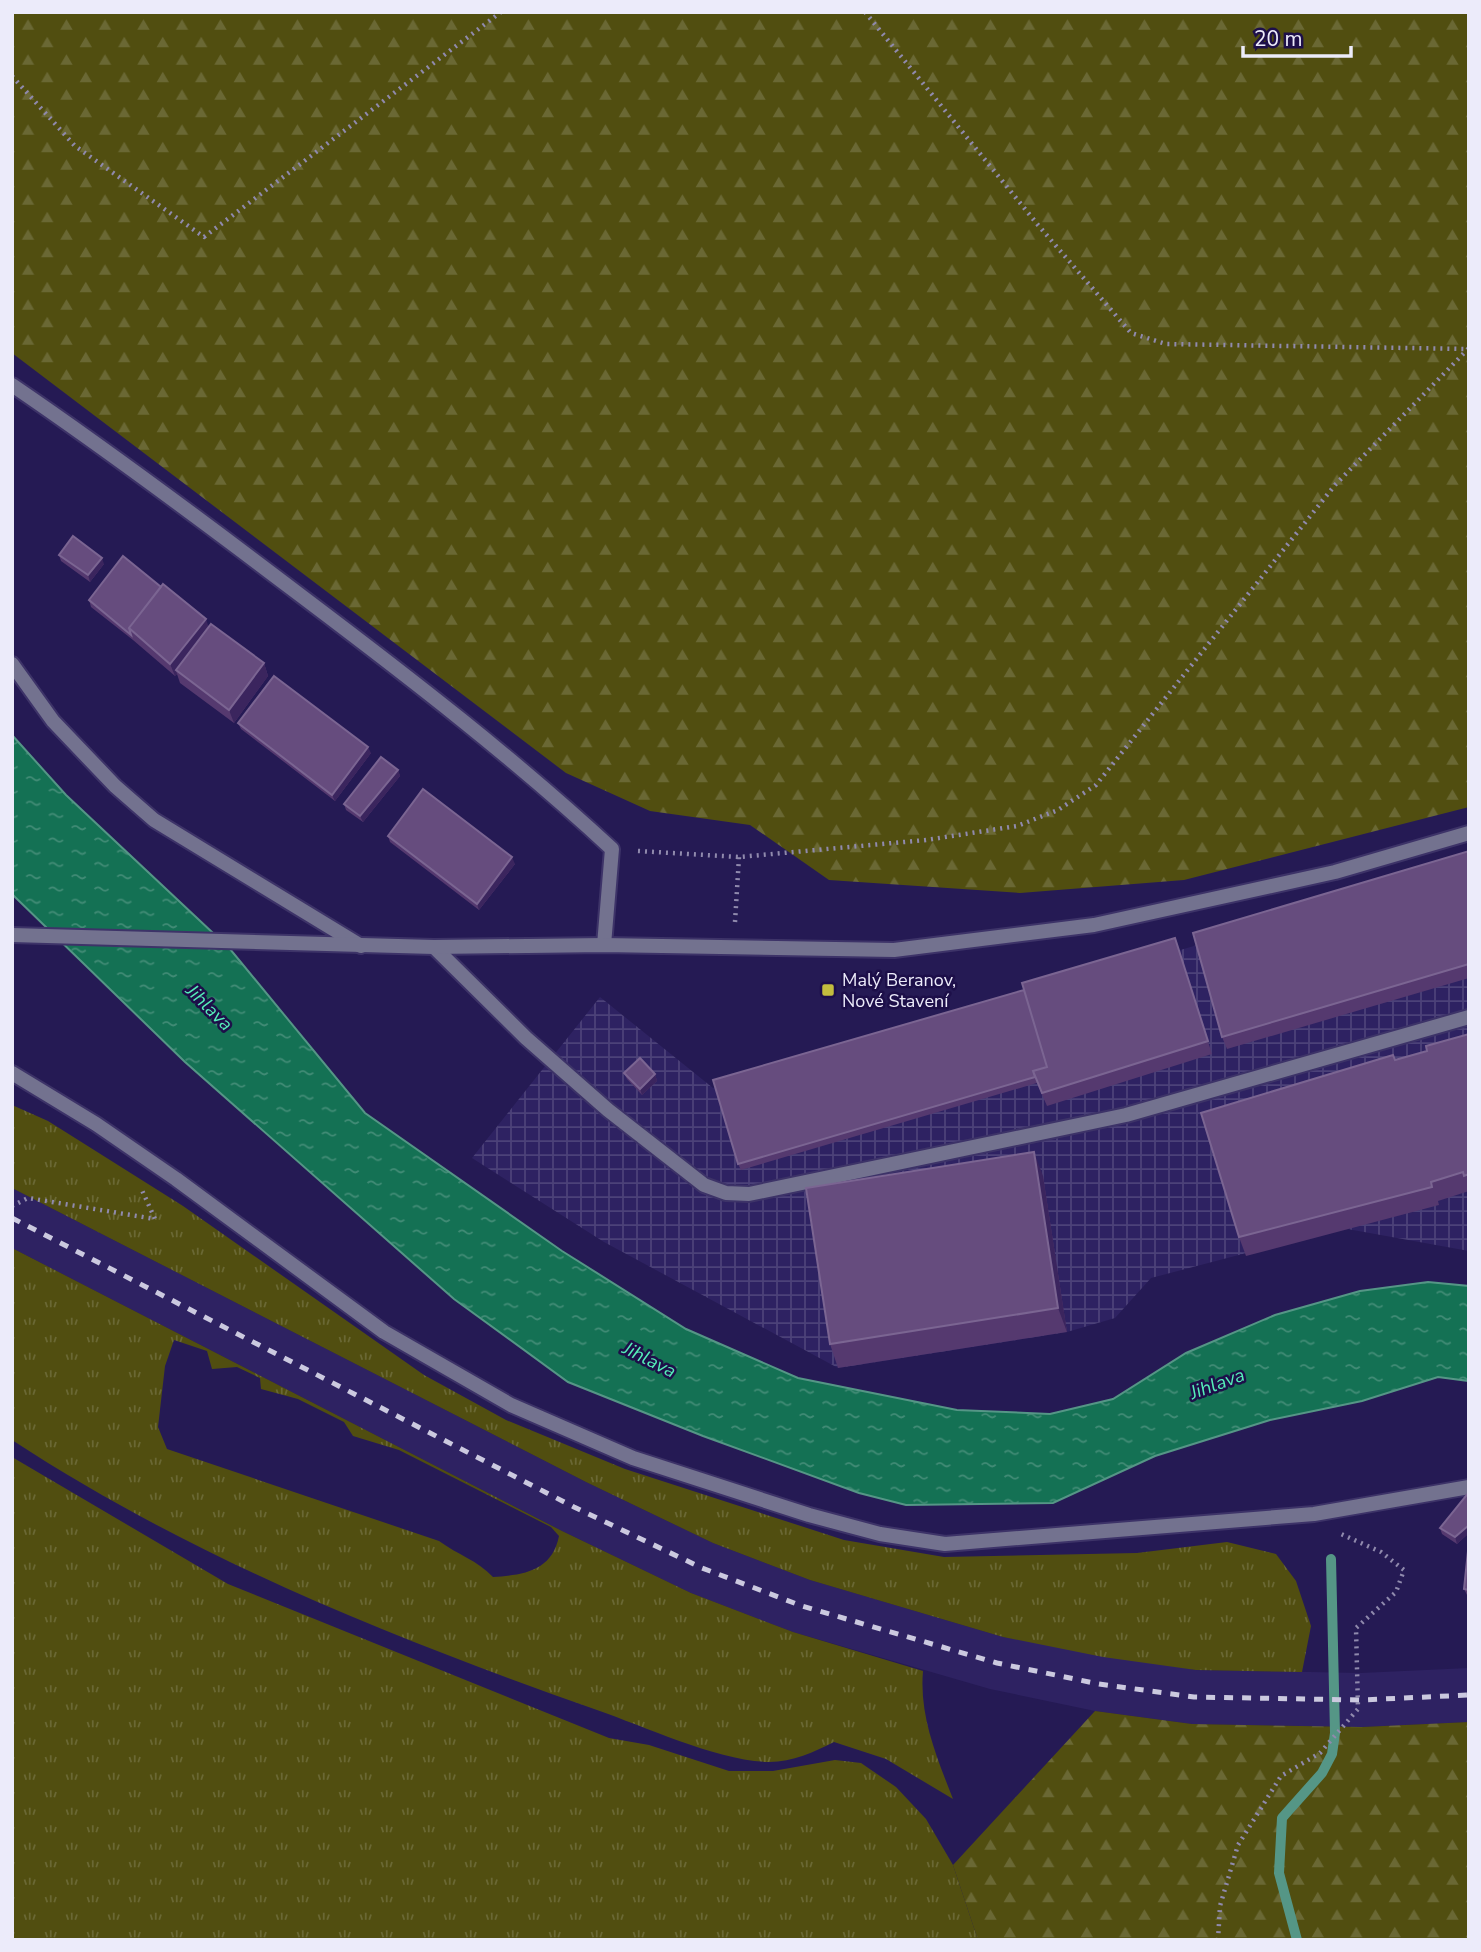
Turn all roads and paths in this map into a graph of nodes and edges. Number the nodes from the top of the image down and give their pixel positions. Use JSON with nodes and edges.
{"nodes":[{"id":1,"x":500,"y":12,"type":"edge"},
{"id":2,"x":865,"y":12,"type":"edge"},
{"id":3,"x":12,"y":76,"type":"edge"},
{"id":4,"x":1468,"y":348,"type":"edge"},
{"id":5,"x":12,"y":385,"type":"edge"},
{"id":6,"x":12,"y":664,"type":"edge"},
{"id":7,"x":1469,"y":833,"type":"edge"},
{"id":8,"x":612,"y":849,"type":"junction"},
{"id":9,"x":740,"y":857,"type":"junction"},
{"id":10,"x":736,"y":901,"type":"dead end"},
{"id":11,"x":12,"y":935,"type":"edge"},
{"id":12,"x":604,"y":944,"type":"junction"},
{"id":13,"x":361,"y":946,"type":"junction"},
{"id":14,"x":434,"y":947,"type":"junction"},
{"id":15,"x":1469,"y":1017,"type":"edge"},
{"id":16,"x":12,"y":1073,"type":"edge"},
{"id":17,"x":139,"y":1184,"type":"dead end"},
{"id":18,"x":12,"y":1206,"type":"edge"},
{"id":19,"x":1469,"y":1487,"type":"edge"},
{"id":20,"x":1314,"y":1514,"type":"junction"},
{"id":21,"x":1218,"y":1940,"type":"edge"}],
"edges":[{"from":1,"to":3,"type":"path"},
{"from":2,"to":4,"type":"path"},
{"from":4,"to":9,"type":"path"},
{"from":5,"to":8,"type":"street"},
{"from":6,"to":13,"type":"street"},
{"from":7,"to":12,"type":"street"},
{"from":8,"to":9,"type":"path"},
{"from":8,"to":12,"type":"street"},
{"from":9,"to":10,"type":"path"},
{"from":11,"to":13,"type":"street"},
{"from":12,"to":14,"type":"street"},
{"from":13,"to":14,"type":"street"},
{"from":14,"to":15,"type":"street"},
{"from":16,"to":20,"type":"street"},
{"from":17,"to":18,"type":"path"},
{"from":19,"to":20,"type":"street"},
{"from":20,"to":21,"type":"path"}]}
